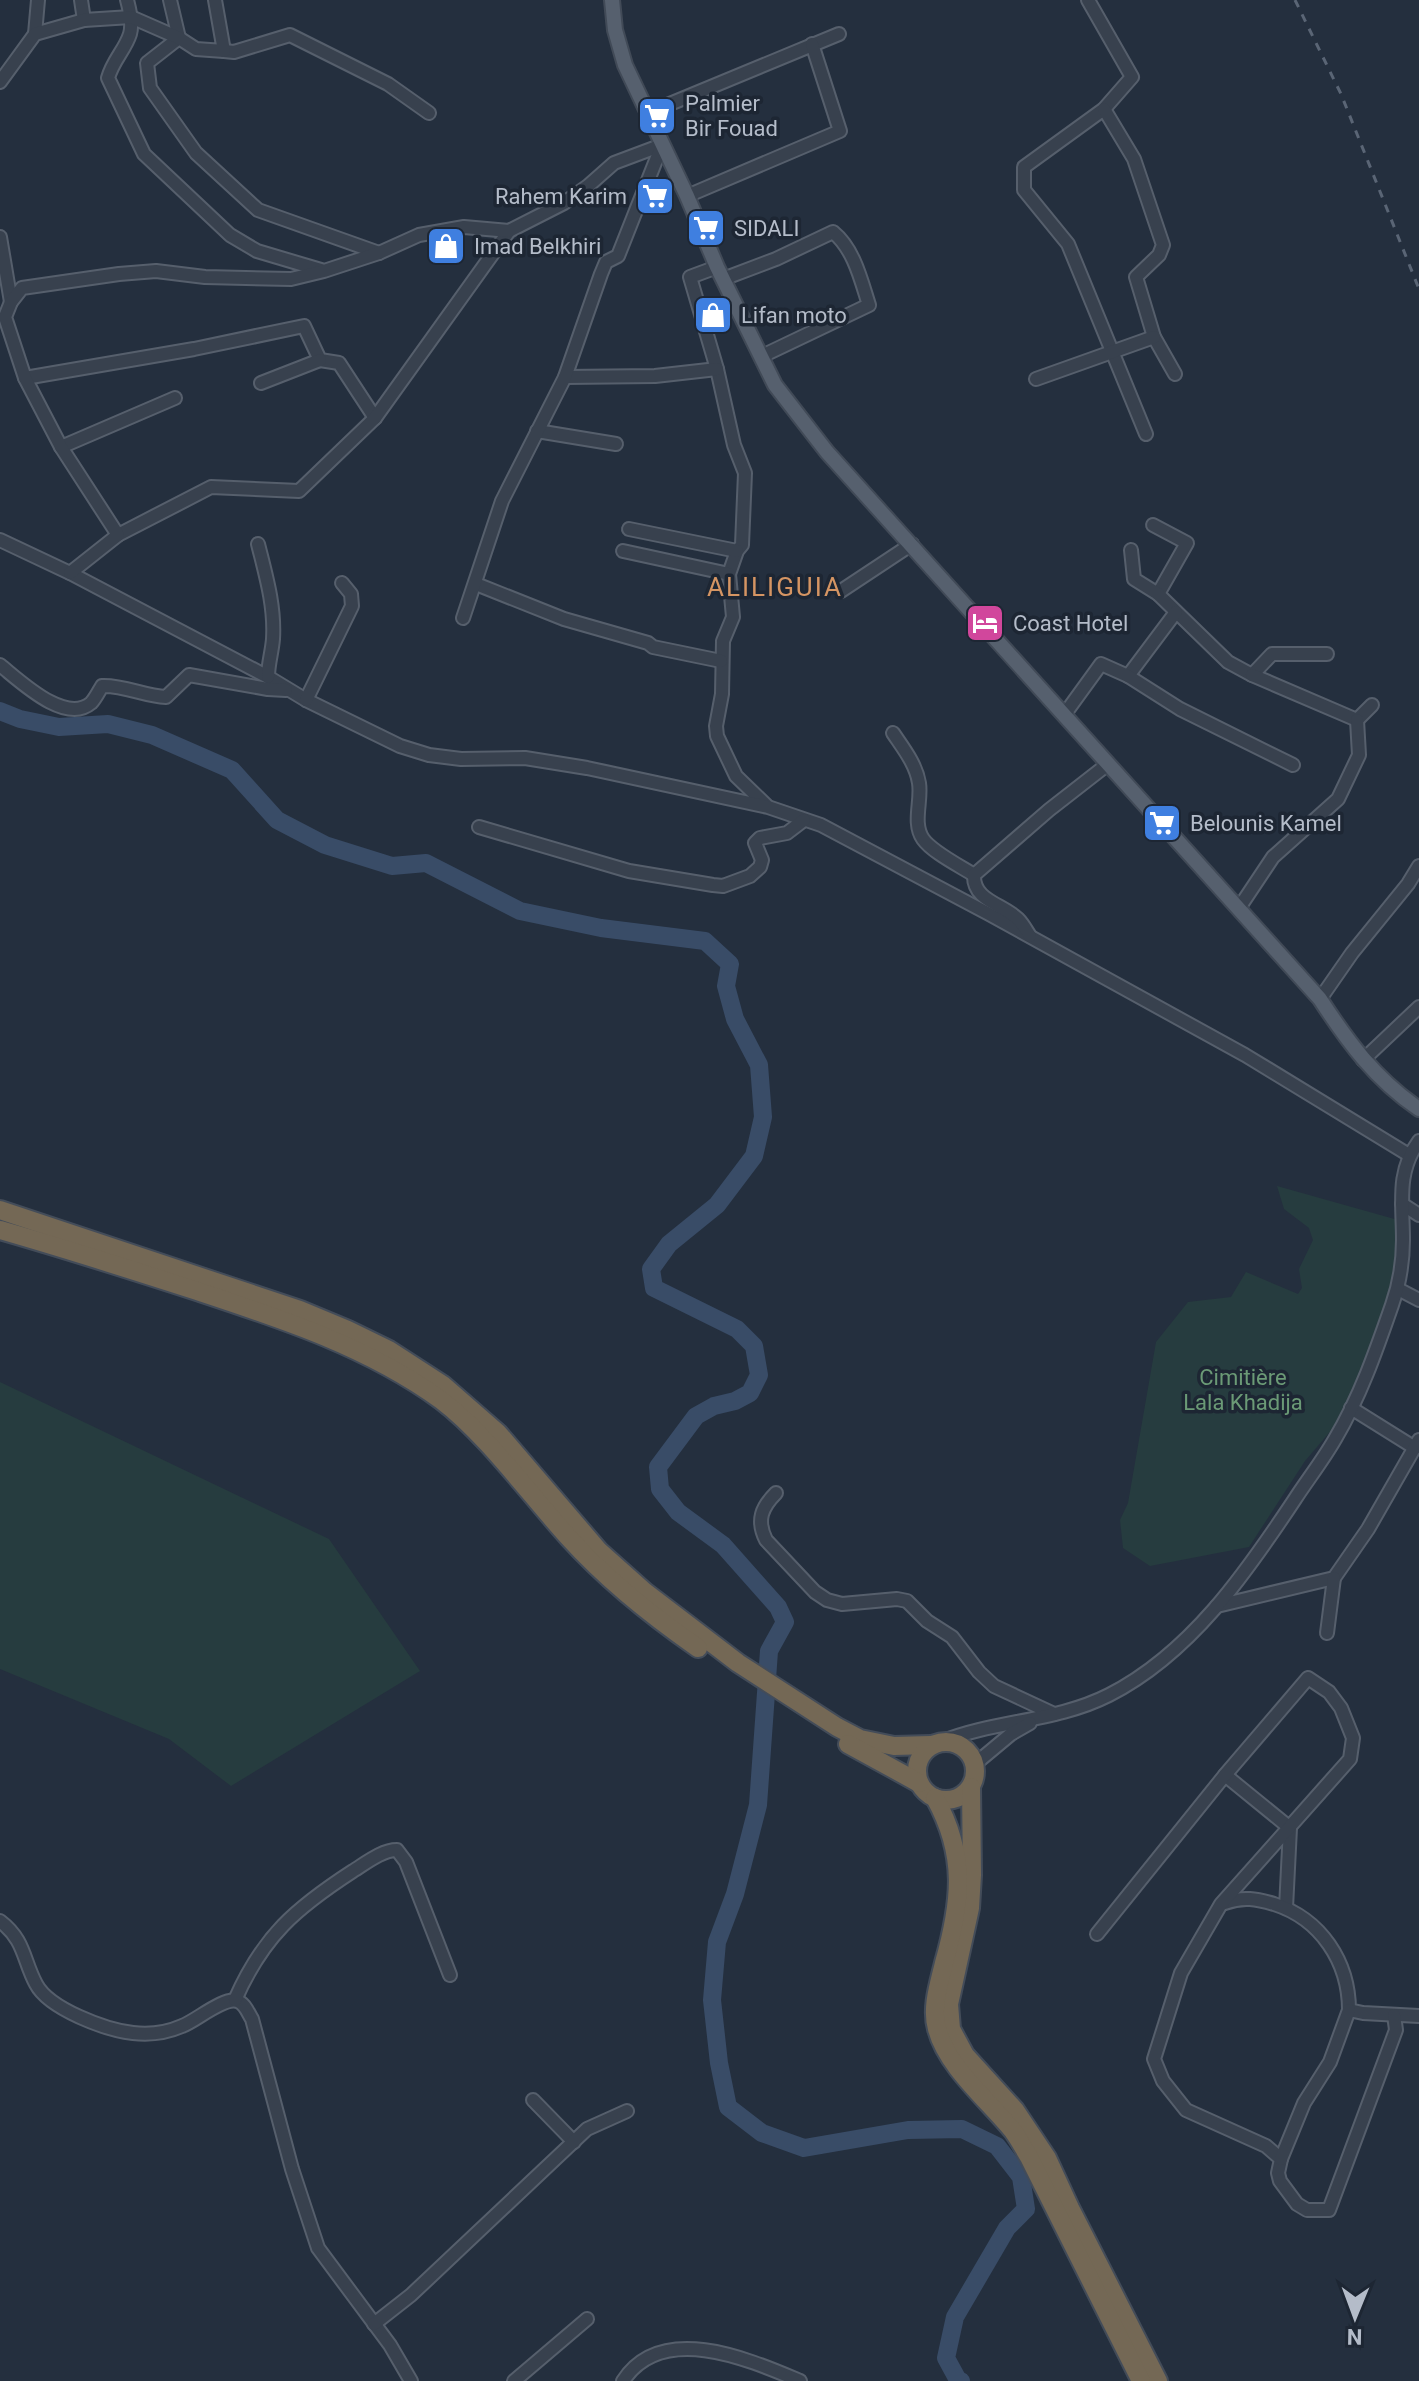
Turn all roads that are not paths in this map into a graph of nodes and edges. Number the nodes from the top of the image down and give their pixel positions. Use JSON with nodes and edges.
{"nodes":[{"id":1,"x":38,"y":0,"type":"edge"},
{"id":2,"x":81,"y":0,"type":"edge"},
{"id":3,"x":127,"y":0,"type":"edge"},
{"id":4,"x":170,"y":0,"type":"edge"},
{"id":5,"x":215,"y":0,"type":"edge"},
{"id":6,"x":612,"y":0,"type":"edge"},
{"id":7,"x":1088,"y":0,"type":"edge"},
{"id":8,"x":131,"y":17,"type":"junction"},
{"id":9,"x":84,"y":20,"type":"junction"},
{"id":10,"x":35,"y":34,"type":"junction"},
{"id":11,"x":839,"y":34,"type":"dead end"},
{"id":12,"x":179,"y":38,"type":"junction"},
{"id":13,"x":812,"y":44,"type":"junction"},
{"id":14,"x":224,"y":51,"type":"junction"},
{"id":15,"x":0,"y":82,"type":"edge"},
{"id":16,"x":1104,"y":109,"type":"junction"},
{"id":17,"x":429,"y":113,"type":"dead end"},
{"id":18,"x":648,"y":113,"type":"junction"},
{"id":19,"x":662,"y":145,"type":"junction"},
{"id":20,"x":687,"y":196,"type":"junction"},
{"id":21,"x":509,"y":231,"type":"junction"},
{"id":22,"x":0,"y":237,"type":"edge"},
{"id":23,"x":379,"y":253,"type":"junction"},
{"id":24,"x":324,"y":271,"type":"junction"},
{"id":25,"x":720,"y":273,"type":"junction"},
{"id":26,"x":11,"y":302,"type":"junction"},
{"id":27,"x":1154,"y":337,"type":"junction"},
{"id":28,"x":1112,"y":351,"type":"junction"},
{"id":29,"x":762,"y":356,"type":"junction"},
{"id":30,"x":320,"y":360,"type":"junction"},
{"id":31,"x":717,"y":369,"type":"junction"},
{"id":32,"x":1175,"y":374,"type":"dead end"},
{"id":33,"x":565,"y":377,"type":"junction"},
{"id":34,"x":25,"y":378,"type":"junction"},
{"id":35,"x":1036,"y":379,"type":"dead end"},
{"id":36,"x":261,"y":383,"type":"dead end"},
{"id":37,"x":175,"y":398,"type":"dead end"},
{"id":38,"x":375,"y":418,"type":"junction"},
{"id":39,"x":537,"y":431,"type":"junction"},
{"id":40,"x":1146,"y":434,"type":"dead end"},
{"id":41,"x":616,"y":444,"type":"dead end"},
{"id":42,"x":61,"y":447,"type":"junction"},
{"id":43,"x":1153,"y":525,"type":"dead end"},
{"id":44,"x":629,"y":529,"type":"dead end"},
{"id":45,"x":118,"y":535,"type":"junction"},
{"id":46,"x":0,"y":540,"type":"edge"},
{"id":47,"x":258,"y":544,"type":"dead end"},
{"id":48,"x":912,"y":544,"type":"junction"},
{"id":49,"x":1131,"y":550,"type":"dead end"},
{"id":50,"x":623,"y":551,"type":"dead end"},
{"id":51,"x":737,"y":551,"type":"junction"},
{"id":52,"x":70,"y":573,"type":"junction"},
{"id":53,"x":729,"y":574,"type":"junction"},
{"id":54,"x":342,"y":583,"type":"dead end"},
{"id":55,"x":476,"y":584,"type":"junction"},
{"id":56,"x":841,"y":591,"type":"dead end"},
{"id":57,"x":1158,"y":594,"type":"junction"},
{"id":58,"x":1176,"y":612,"type":"junction"},
{"id":59,"x":463,"y":618,"type":"dead end"},
{"id":60,"x":1327,"y":654,"type":"dead end"},
{"id":61,"x":721,"y":661,"type":"junction"},
{"id":62,"x":0,"y":665,"type":"edge"},
{"id":63,"x":1252,"y":675,"type":"junction"},
{"id":64,"x":1128,"y":676,"type":"junction"},
{"id":65,"x":268,"y":677,"type":"junction"},
{"id":66,"x":288,"y":690,"type":"junction"},
{"id":67,"x":306,"y":700,"type":"junction"},
{"id":68,"x":1372,"y":705,"type":"dead end"},
{"id":69,"x":1064,"y":715,"type":"junction"},
{"id":70,"x":1357,"y":720,"type":"junction"},
{"id":71,"x":893,"y":733,"type":"dead end"},
{"id":72,"x":1108,"y":764,"type":"junction"},
{"id":73,"x":1293,"y":765,"type":"dead end"},
{"id":74,"x":768,"y":807,"type":"junction"},
{"id":75,"x":804,"y":820,"type":"junction"},
{"id":76,"x":479,"y":827,"type":"dead end"},
{"id":77,"x":1419,"y":866,"type":"edge"},
{"id":78,"x":974,"y":875,"type":"junction"},
{"id":79,"x":1239,"y":908,"type":"junction"},
{"id":80,"x":1031,"y":938,"type":"junction"},
{"id":81,"x":1320,"y":999,"type":"junction"},
{"id":82,"x":1419,"y":1007,"type":"edge"},
{"id":83,"x":1363,"y":1060,"type":"junction"},
{"id":84,"x":1419,"y":1109,"type":"edge"},
{"id":85,"x":1419,"y":1141,"type":"edge"},
{"id":86,"x":1409,"y":1155,"type":"junction"},
{"id":87,"x":1402,"y":1204,"type":"junction"},
{"id":88,"x":0,"y":1210,"type":"edge"},
{"id":89,"x":1419,"y":1215,"type":"edge"},
{"id":90,"x":0,"y":1230,"type":"edge"},
{"id":91,"x":1398,"y":1289,"type":"junction"},
{"id":92,"x":1419,"y":1300,"type":"edge"},
{"id":93,"x":1351,"y":1408,"type":"junction"},
{"id":94,"x":1417,"y":1444,"type":"edge"},
{"id":95,"x":776,"y":1493,"type":"dead end"},
{"id":96,"x":1334,"y":1578,"type":"junction"},
{"id":97,"x":1217,"y":1606,"type":"junction"},
{"id":98,"x":1327,"y":1633,"type":"dead end"},
{"id":99,"x":750,"y":1677,"type":"junction"},
{"id":100,"x":776,"y":1694,"type":"junction"},
{"id":101,"x":1054,"y":1714,"type":"junction"},
{"id":102,"x":1037,"y":1719,"type":"junction"},
{"id":103,"x":936,"y":1744,"type":"junction"},
{"id":104,"x":975,"y":1764,"type":"junction"},
{"id":105,"x":1225,"y":1775,"type":"junction"},
{"id":106,"x":919,"y":1783,"type":"junction"},
{"id":107,"x":971,"y":1787,"type":"junction"},
{"id":108,"x":935,"y":1798,"type":"junction"},
{"id":109,"x":1290,"y":1828,"type":"junction"},
{"id":110,"x":1221,"y":1904,"type":"junction"},
{"id":111,"x":1286,"y":1908,"type":"junction"},
{"id":112,"x":0,"y":1921,"type":"edge"},
{"id":113,"x":1097,"y":1934,"type":"dead end"},
{"id":114,"x":450,"y":1975,"type":"dead end"},
{"id":115,"x":235,"y":2000,"type":"junction"},
{"id":116,"x":1349,"y":2010,"type":"junction"},
{"id":117,"x":1394,"y":2015,"type":"junction"},
{"id":118,"x":1419,"y":2016,"type":"edge"},
{"id":119,"x":533,"y":2100,"type":"dead end"},
{"id":120,"x":627,"y":2111,"type":"dead end"},
{"id":121,"x":574,"y":2142,"type":"junction"},
{"id":122,"x":1281,"y":2159,"type":"junction"},
{"id":123,"x":587,"y":2319,"type":"dead end"},
{"id":124,"x":374,"y":2324,"type":"junction"},
{"id":125,"x":411,"y":2381,"type":"edge"},
{"id":126,"x":514,"y":2381,"type":"edge"},
{"id":127,"x":623,"y":2381,"type":"edge"},
{"id":128,"x":800,"y":2381,"type":"edge"},
{"id":129,"x":1141,"y":2381,"type":"edge"},
{"id":130,"x":1158,"y":2381,"type":"edge"}],
"edges":[{"from":1,"to":10,"type":"street"},
{"from":2,"to":9,"type":"street"},
{"from":3,"to":8,"type":"street"},
{"from":4,"to":12,"type":"street"},
{"from":5,"to":14,"type":"street"},
{"from":6,"to":18,"type":"main road"},
{"from":7,"to":16,"type":"street"},
{"from":8,"to":9,"type":"street"},
{"from":8,"to":12,"type":"street"},
{"from":8,"to":24,"type":"street"},
{"from":9,"to":10,"type":"street"},
{"from":10,"to":15,"type":"street"},
{"from":11,"to":13,"type":"street"},
{"from":12,"to":14,"type":"street"},
{"from":12,"to":23,"type":"street"},
{"from":13,"to":18,"type":"street"},
{"from":13,"to":20,"type":"street"},
{"from":14,"to":17,"type":"street"},
{"from":16,"to":27,"type":"street"},
{"from":16,"to":28,"type":"street"},
{"from":18,"to":19,"type":"main road"},
{"from":19,"to":20,"type":"main road"},
{"from":19,"to":21,"type":"street"},
{"from":19,"to":33,"type":"street"},
{"from":20,"to":25,"type":"main road"},
{"from":21,"to":23,"type":"street"},
{"from":21,"to":38,"type":"street"},
{"from":22,"to":26,"type":"street"},
{"from":23,"to":24,"type":"street"},
{"from":24,"to":26,"type":"street"},
{"from":25,"to":29,"type":"main road"},
{"from":25,"to":29,"type":"street"},
{"from":25,"to":31,"type":"street"},
{"from":26,"to":34,"type":"street"},
{"from":27,"to":28,"type":"street"},
{"from":27,"to":32,"type":"street"},
{"from":28,"to":35,"type":"street"},
{"from":28,"to":40,"type":"street"},
{"from":29,"to":48,"type":"main road"},
{"from":30,"to":34,"type":"street"},
{"from":30,"to":36,"type":"street"},
{"from":30,"to":38,"type":"street"},
{"from":31,"to":33,"type":"street"},
{"from":31,"to":51,"type":"street"},
{"from":33,"to":39,"type":"street"},
{"from":34,"to":42,"type":"street"},
{"from":37,"to":42,"type":"street"},
{"from":38,"to":45,"type":"street"},
{"from":39,"to":41,"type":"street"},
{"from":39,"to":55,"type":"street"},
{"from":42,"to":45,"type":"street"},
{"from":43,"to":57,"type":"street"},
{"from":44,"to":51,"type":"street"},
{"from":45,"to":52,"type":"street"},
{"from":46,"to":52,"type":"street"},
{"from":47,"to":65,"type":"street"},
{"from":48,"to":56,"type":"street"},
{"from":48,"to":69,"type":"main road"},
{"from":49,"to":57,"type":"street"},
{"from":50,"to":53,"type":"street"},
{"from":51,"to":53,"type":"street"},
{"from":52,"to":65,"type":"street"},
{"from":53,"to":61,"type":"street"},
{"from":54,"to":67,"type":"street"},
{"from":55,"to":59,"type":"street"},
{"from":55,"to":61,"type":"street"},
{"from":57,"to":58,"type":"street"},
{"from":58,"to":63,"type":"street"},
{"from":58,"to":64,"type":"street"},
{"from":60,"to":63,"type":"street"},
{"from":61,"to":74,"type":"street"},
{"from":62,"to":66,"type":"street"},
{"from":63,"to":70,"type":"street"},
{"from":64,"to":69,"type":"street"},
{"from":64,"to":73,"type":"street"},
{"from":65,"to":66,"type":"street"},
{"from":66,"to":67,"type":"street"},
{"from":67,"to":74,"type":"street"},
{"from":68,"to":70,"type":"street"},
{"from":69,"to":72,"type":"main road"},
{"from":70,"to":79,"type":"street"},
{"from":71,"to":78,"type":"street"},
{"from":72,"to":78,"type":"street"},
{"from":72,"to":79,"type":"main road"},
{"from":74,"to":75,"type":"street"},
{"from":75,"to":76,"type":"street"},
{"from":75,"to":80,"type":"street"},
{"from":77,"to":81,"type":"street"},
{"from":78,"to":80,"type":"street"},
{"from":79,"to":81,"type":"main road"},
{"from":80,"to":86,"type":"street"},
{"from":81,"to":83,"type":"main road"},
{"from":82,"to":83,"type":"street"},
{"from":83,"to":84,"type":"main road"},
{"from":85,"to":86,"type":"street"},
{"from":86,"to":87,"type":"street"},
{"from":87,"to":89,"type":"street"},
{"from":87,"to":91,"type":"street"},
{"from":88,"to":99,"type":"highway"},
{"from":90,"to":99,"type":"highway"},
{"from":91,"to":92,"type":"street"},
{"from":91,"to":93,"type":"street"},
{"from":93,"to":94,"type":"street"},
{"from":93,"to":97,"type":"street"},
{"from":94,"to":96,"type":"street"},
{"from":95,"to":101,"type":"street"},
{"from":96,"to":97,"type":"street"},
{"from":96,"to":98,"type":"street"},
{"from":97,"to":101,"type":"street"},
{"from":99,"to":100,"type":"highway"},
{"from":100,"to":103,"type":"highway"},
{"from":100,"to":106,"type":"highway"},
{"from":101,"to":102,"type":"street"},
{"from":102,"to":103,"type":"street"},
{"from":102,"to":104,"type":"street"},
{"from":103,"to":104,"type":"highway"},
{"from":103,"to":106,"type":"highway"},
{"from":104,"to":107,"type":"highway"},
{"from":105,"to":109,"type":"street"},
{"from":105,"to":109,"type":"street"},
{"from":105,"to":113,"type":"street"},
{"from":106,"to":108,"type":"highway"},
{"from":107,"to":108,"type":"highway"},
{"from":107,"to":130,"type":"highway"},
{"from":108,"to":129,"type":"highway"},
{"from":109,"to":110,"type":"street"},
{"from":109,"to":111,"type":"street"},
{"from":110,"to":111,"type":"street"},
{"from":110,"to":122,"type":"street"},
{"from":111,"to":116,"type":"street"},
{"from":112,"to":115,"type":"street"},
{"from":114,"to":115,"type":"street"},
{"from":115,"to":124,"type":"street"},
{"from":116,"to":117,"type":"street"},
{"from":116,"to":122,"type":"street"},
{"from":117,"to":118,"type":"street"},
{"from":117,"to":122,"type":"street"},
{"from":119,"to":121,"type":"street"},
{"from":120,"to":121,"type":"street"},
{"from":121,"to":124,"type":"street"},
{"from":123,"to":126,"type":"street"},
{"from":124,"to":125,"type":"street"},
{"from":127,"to":128,"type":"street"}]}
